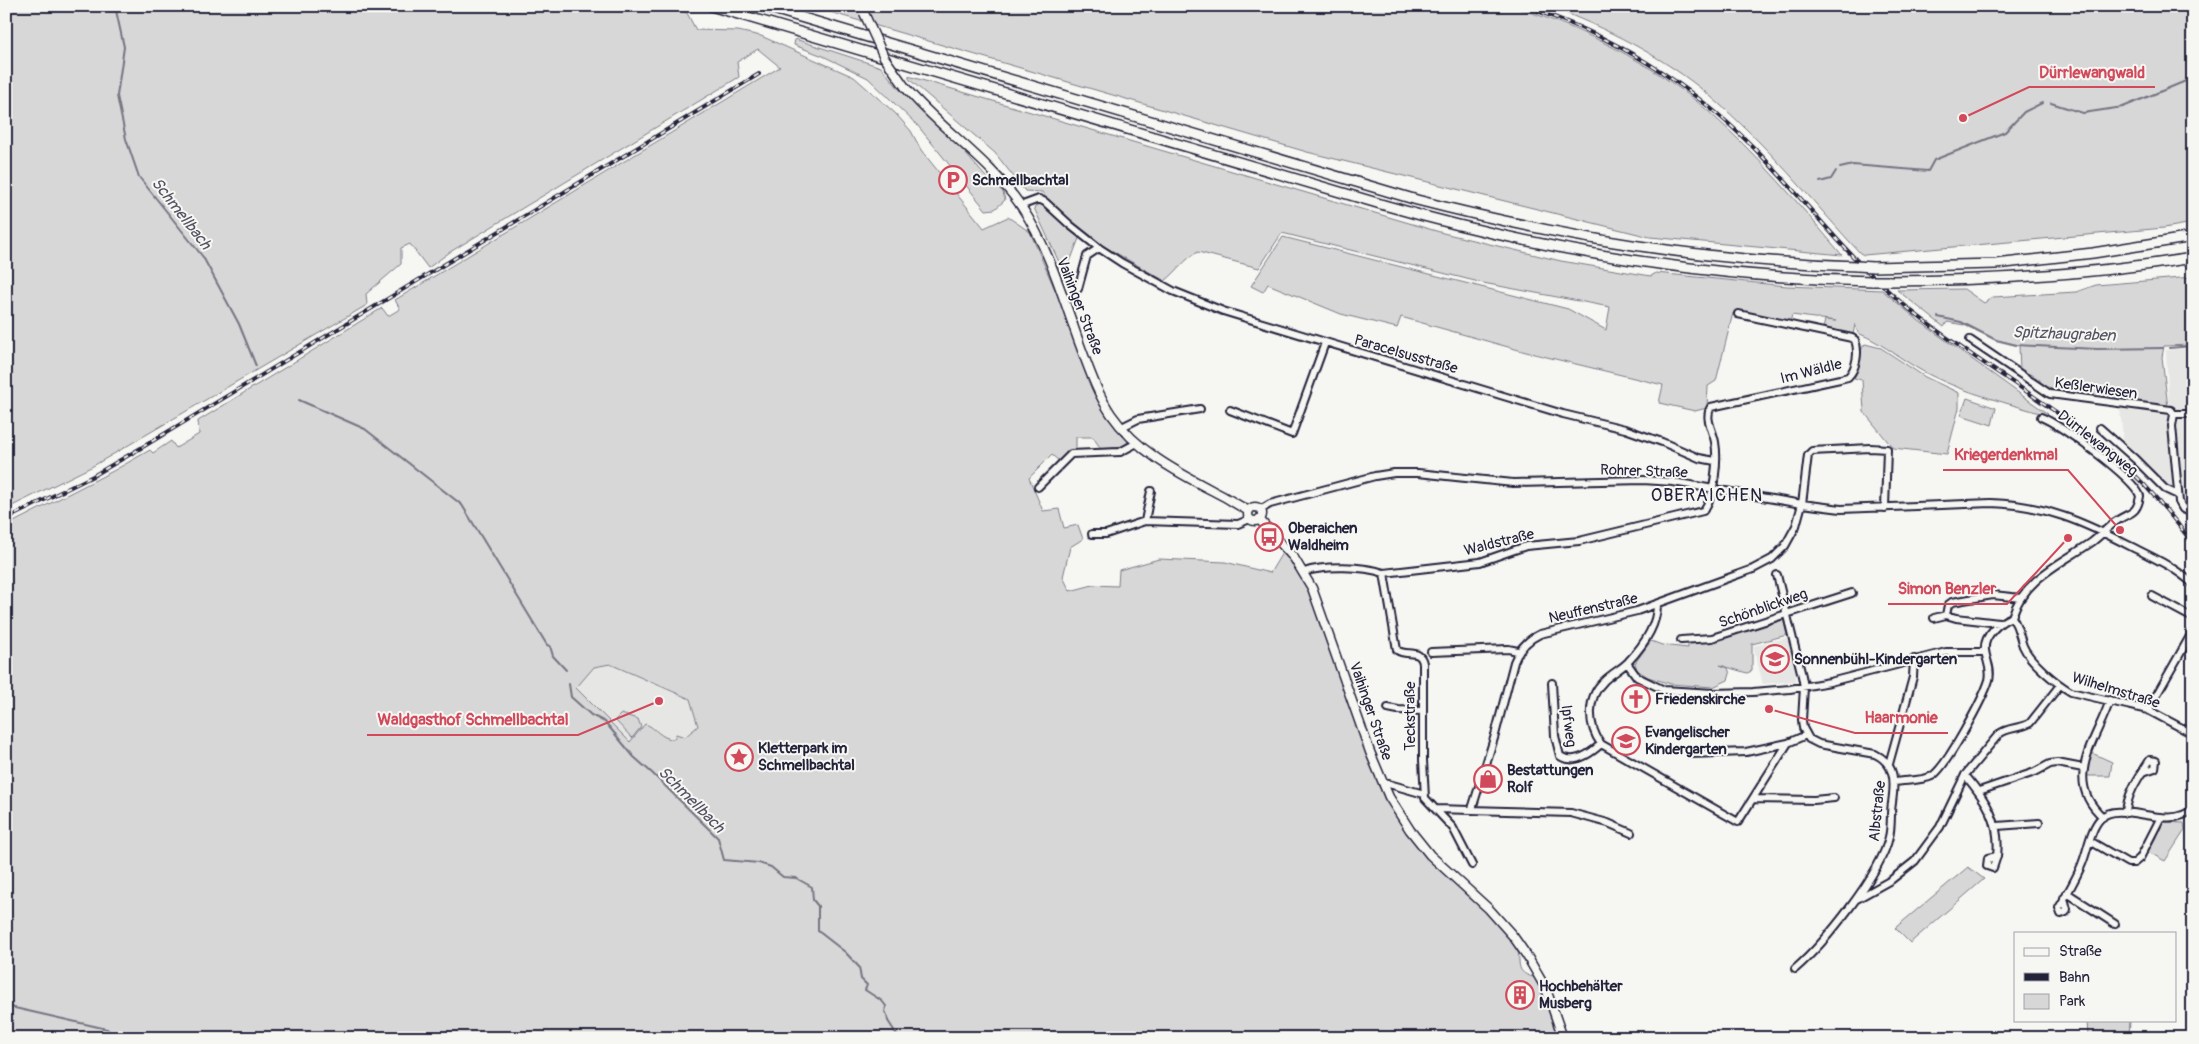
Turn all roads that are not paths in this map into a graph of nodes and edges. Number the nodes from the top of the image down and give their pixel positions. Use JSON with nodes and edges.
{"nodes":[{"id":1,"x":711,"y":6,"type":"edge"},
{"id":2,"x":764,"y":6,"type":"edge"},
{"id":3,"x":863,"y":10,"type":"edge"},
{"id":4,"x":1020,"y":206,"type":"junction"},
{"id":5,"x":2193,"y":236,"type":"edge"},
{"id":6,"x":1099,"y":248,"type":"junction"},
{"id":7,"x":2193,"y":258,"type":"edge"},
{"id":8,"x":1078,"y":289,"type":"dead end"},
{"id":9,"x":1738,"y":314,"type":"dead end"},
{"id":10,"x":1970,"y":340,"type":"dead end"},
{"id":11,"x":1325,"y":343,"type":"junction"},
{"id":12,"x":1713,"y":406,"type":"joint"},
{"id":13,"x":1200,"y":410,"type":"dead end"},
{"id":14,"x":1230,"y":410,"type":"dead end"},
{"id":15,"x":2174,"y":414,"type":"junction"},
{"id":16,"x":2193,"y":414,"type":"edge"},
{"id":17,"x":2041,"y":417,"type":"dead end"},
{"id":18,"x":1122,"y":427,"type":"junction"},
{"id":19,"x":2100,"y":428,"type":"dead end"},
{"id":20,"x":1137,"y":443,"type":"junction"},
{"id":21,"x":1715,"y":461,"type":"junction"},
{"id":22,"x":1038,"y":487,"type":"dead end"},
{"id":23,"x":1713,"y":488,"type":"junction"},
{"id":24,"x":1151,"y":491,"type":"dead end"},
{"id":25,"x":2178,"y":496,"type":"junction"},
{"id":26,"x":1802,"y":504,"type":"junction"},
{"id":27,"x":1885,"y":508,"type":"junction"},
{"id":28,"x":1260,"y":510,"type":"junction"},
{"id":29,"x":1249,"y":511,"type":"junction"},
{"id":30,"x":2193,"y":513,"type":"edge"},
{"id":31,"x":1250,"y":519,"type":"junction"},
{"id":32,"x":1260,"y":519,"type":"junction"},
{"id":33,"x":1145,"y":522,"type":"junction"},
{"id":34,"x":2103,"y":532,"type":"junction"},
{"id":35,"x":1092,"y":534,"type":"dead end"},
{"id":36,"x":1304,"y":572,"type":"junction"},
{"id":37,"x":1384,"y":573,"type":"junction"},
{"id":38,"x":1777,"y":575,"type":"dead end"},
{"id":39,"x":2193,"y":584,"type":"edge"},
{"id":40,"x":1852,"y":593,"type":"dead end"},
{"id":41,"x":2152,"y":596,"type":"dead end"},
{"id":42,"x":2021,"y":598,"type":"junction"},
{"id":43,"x":1657,"y":605,"type":"junction"},
{"id":44,"x":1787,"y":614,"type":"junction"},
{"id":45,"x":1946,"y":615,"type":"junction"},
{"id":46,"x":2012,"y":617,"type":"junction"},
{"id":47,"x":1934,"y":618,"type":"dead end"},
{"id":48,"x":2193,"y":618,"type":"edge"},
{"id":49,"x":1999,"y":623,"type":"junction"},
{"id":50,"x":2193,"y":631,"type":"edge"},
{"id":51,"x":1681,"y":640,"type":"dead end"},
{"id":52,"x":1518,"y":651,"type":"junction"},
{"id":53,"x":1431,"y":652,"type":"dead end"},
{"id":54,"x":1985,"y":652,"type":"junction"},
{"id":55,"x":1914,"y":658,"type":"junction"},
{"id":56,"x":1627,"y":663,"type":"junction"},
{"id":57,"x":1552,"y":683,"type":"dead end"},
{"id":58,"x":2060,"y":685,"type":"junction"},
{"id":59,"x":1804,"y":687,"type":"junction"},
{"id":60,"x":2110,"y":700,"type":"junction"},
{"id":61,"x":1388,"y":708,"type":"dead end"},
{"id":62,"x":2148,"y":710,"type":"junction"},
{"id":63,"x":1422,"y":711,"type":"junction"},
{"id":64,"x":2193,"y":734,"type":"edge"},
{"id":65,"x":1806,"y":735,"type":"junction"},
{"id":66,"x":1788,"y":743,"type":"junction"},
{"id":67,"x":1601,"y":744,"type":"junction"},
{"id":68,"x":1690,"y":754,"type":"dead end"},
{"id":69,"x":1889,"y":764,"type":"junction"},
{"id":70,"x":2083,"y":768,"type":"junction"},
{"id":71,"x":2143,"y":772,"type":"dead end"},
{"id":72,"x":1965,"y":775,"type":"junction"},
{"id":73,"x":1894,"y":782,"type":"junction"},
{"id":74,"x":1382,"y":784,"type":"junction"},
{"id":75,"x":1979,"y":791,"type":"junction"},
{"id":76,"x":1424,"y":794,"type":"junction"},
{"id":77,"x":1834,"y":798,"type":"dead end"},
{"id":78,"x":1752,"y":799,"type":"junction"},
{"id":79,"x":1436,"y":809,"type":"junction"},
{"id":80,"x":1472,"y":809,"type":"junction"},
{"id":81,"x":2193,"y":809,"type":"edge"},
{"id":82,"x":2126,"y":813,"type":"junction"},
{"id":83,"x":2102,"y":816,"type":"junction"},
{"id":84,"x":2161,"y":817,"type":"junction"},
{"id":85,"x":2039,"y":823,"type":"dead end"},
{"id":86,"x":1996,"y":826,"type":"junction"},
{"id":87,"x":1631,"y":833,"type":"dead end"},
{"id":88,"x":2090,"y":841,"type":"junction"},
{"id":89,"x":1997,"y":856,"type":"dead end"},
{"id":90,"x":1472,"y":865,"type":"dead end"},
{"id":91,"x":1856,"y":899,"type":"junction"},
{"id":92,"x":2115,"y":924,"type":"dead end"},
{"id":93,"x":1795,"y":969,"type":"dead end"},
{"id":94,"x":1563,"y":1038,"type":"edge"}],
"edges":[{"from":1,"to":7,"type":"highway","bridge":true},
{"from":2,"to":5,"type":"highway","bridge":true},
{"from":3,"to":4,"type":"main road","name":"Vaihinger Straße","bridge":true},
{"from":4,"to":6,"type":"street","name":"Paracelsusstraße"},
{"from":4,"to":18,"type":"main road","name":"Vaihinger Straße"},
{"from":6,"to":8,"type":"street"},
{"from":6,"to":11,"type":"street","name":"Paracelsusstraße"},
{"from":9,"to":12,"type":"street","name":"Im Wäldle"},
{"from":10,"to":15,"type":"street","name":"Keßlerwiesen"},
{"from":11,"to":14,"type":"street"},
{"from":11,"to":21,"type":"street","name":"Paracelsusstraße"},
{"from":12,"to":21,"type":"street","name":"Waldstraße"},
{"from":13,"to":18,"type":"street"},
{"from":15,"to":16,"type":"street","name":"Keßlerwiesen"},
{"from":15,"to":25,"type":"street"},
{"from":17,"to":34,"type":"street","name":"Dürrlewangweg"},
{"from":18,"to":20,"type":"main road","name":"Vaihinger Straße"},
{"from":19,"to":25,"type":"street"},
{"from":20,"to":22,"type":"street"},
{"from":20,"to":29,"type":"main road","name":"Vaihinger Straße"},
{"from":21,"to":23,"type":"street","name":"Waldstraße"},
{"from":23,"to":26,"type":"street","name":"Rohrer Straße"},
{"from":23,"to":28,"type":"street","name":"Rohrer Straße"},
{"from":23,"to":37,"type":"street","name":"Waldstraße"},
{"from":24,"to":33,"type":"street"},
{"from":25,"to":30,"type":"street"},
{"from":26,"to":27,"type":"street","name":"Rohrer Straße"},
{"from":26,"to":27,"type":"street","name":"Neuffenstraße"},
{"from":26,"to":43,"type":"street","name":"Neuffenstraße"},
{"from":27,"to":34,"type":"street","name":"Rohrer Straße"},
{"from":28,"to":29,"type":"main road"},
{"from":28,"to":32,"type":"main road"},
{"from":29,"to":31,"type":"main road"},
{"from":31,"to":32,"type":"main road"},
{"from":31,"to":33,"type":"street"},
{"from":32,"to":36,"type":"main road","name":"Vaihinger Straße"},
{"from":33,"to":35,"type":"street"},
{"from":34,"to":39,"type":"street","name":"Rohrer Straße"},
{"from":34,"to":42,"type":"street"},
{"from":36,"to":37,"type":"street","name":"Waldstraße"},
{"from":36,"to":74,"type":"main road","name":"Vaihinger Straße"},
{"from":37,"to":63,"type":"street","name":"Teckstraße"},
{"from":38,"to":44,"type":"street"},
{"from":40,"to":44,"type":"street","name":"Schönblickweg"},
{"from":41,"to":48,"type":"street"},
{"from":42,"to":45,"type":"street"},
{"from":42,"to":46,"type":"street"},
{"from":43,"to":52,"type":"street","name":"Neuffenstraße"},
{"from":43,"to":56,"type":"street"},
{"from":44,"to":51,"type":"street","name":"Schönblickweg"},
{"from":44,"to":59,"type":"street"},
{"from":45,"to":47,"type":"street"},
{"from":45,"to":49,"type":"street"},
{"from":46,"to":49,"type":"street"},
{"from":46,"to":58,"type":"street","name":"Wilhelmstraße"},
{"from":49,"to":54,"type":"street"},
{"from":50,"to":62,"type":"street"},
{"from":52,"to":53,"type":"street"},
{"from":52,"to":80,"type":"street"},
{"from":54,"to":55,"type":"street"},
{"from":54,"to":73,"type":"street"},
{"from":55,"to":59,"type":"street"},
{"from":55,"to":69,"type":"street"},
{"from":56,"to":59,"type":"street"},
{"from":56,"to":67,"type":"street"},
{"from":57,"to":67,"type":"street","name":"Ipfweg"},
{"from":58,"to":60,"type":"street","name":"Wilhelmstraße"},
{"from":58,"to":72,"type":"street"},
{"from":59,"to":65,"type":"street"},
{"from":60,"to":62,"type":"street","name":"Wilhelmstraße"},
{"from":60,"to":70,"type":"street"},
{"from":61,"to":63,"type":"street"},
{"from":62,"to":64,"type":"street","name":"Wilhelmstraße"},
{"from":63,"to":76,"type":"street","name":"Teckstraße"},
{"from":65,"to":66,"type":"street"},
{"from":65,"to":69,"type":"street","name":"Albstraße"},
{"from":66,"to":68,"type":"street"},
{"from":66,"to":78,"type":"street"},
{"from":67,"to":78,"type":"street"},
{"from":69,"to":73,"type":"street","name":"Albstraße"},
{"from":70,"to":75,"type":"street"},
{"from":70,"to":83,"type":"street"},
{"from":71,"to":82,"type":"street"},
{"from":72,"to":75,"type":"street"},
{"from":72,"to":91,"type":"street"},
{"from":73,"to":91,"type":"street","name":"Albstraße"},
{"from":74,"to":76,"type":"street"},
{"from":74,"to":94,"type":"main road","name":"Vaihinger Straße"},
{"from":75,"to":86,"type":"street"},
{"from":76,"to":79,"type":"street"},
{"from":77,"to":78,"type":"street"},
{"from":79,"to":80,"type":"street"},
{"from":79,"to":90,"type":"street"},
{"from":80,"to":87,"type":"street"},
{"from":81,"to":84,"type":"street"},
{"from":82,"to":83,"type":"street"},
{"from":82,"to":84,"type":"street"},
{"from":83,"to":88,"type":"street"},
{"from":84,"to":88,"type":"street"},
{"from":85,"to":86,"type":"street"},
{"from":86,"to":89,"type":"street"},
{"from":88,"to":92,"type":"street"},
{"from":91,"to":93,"type":"street","name":"Albstraße"}]}
